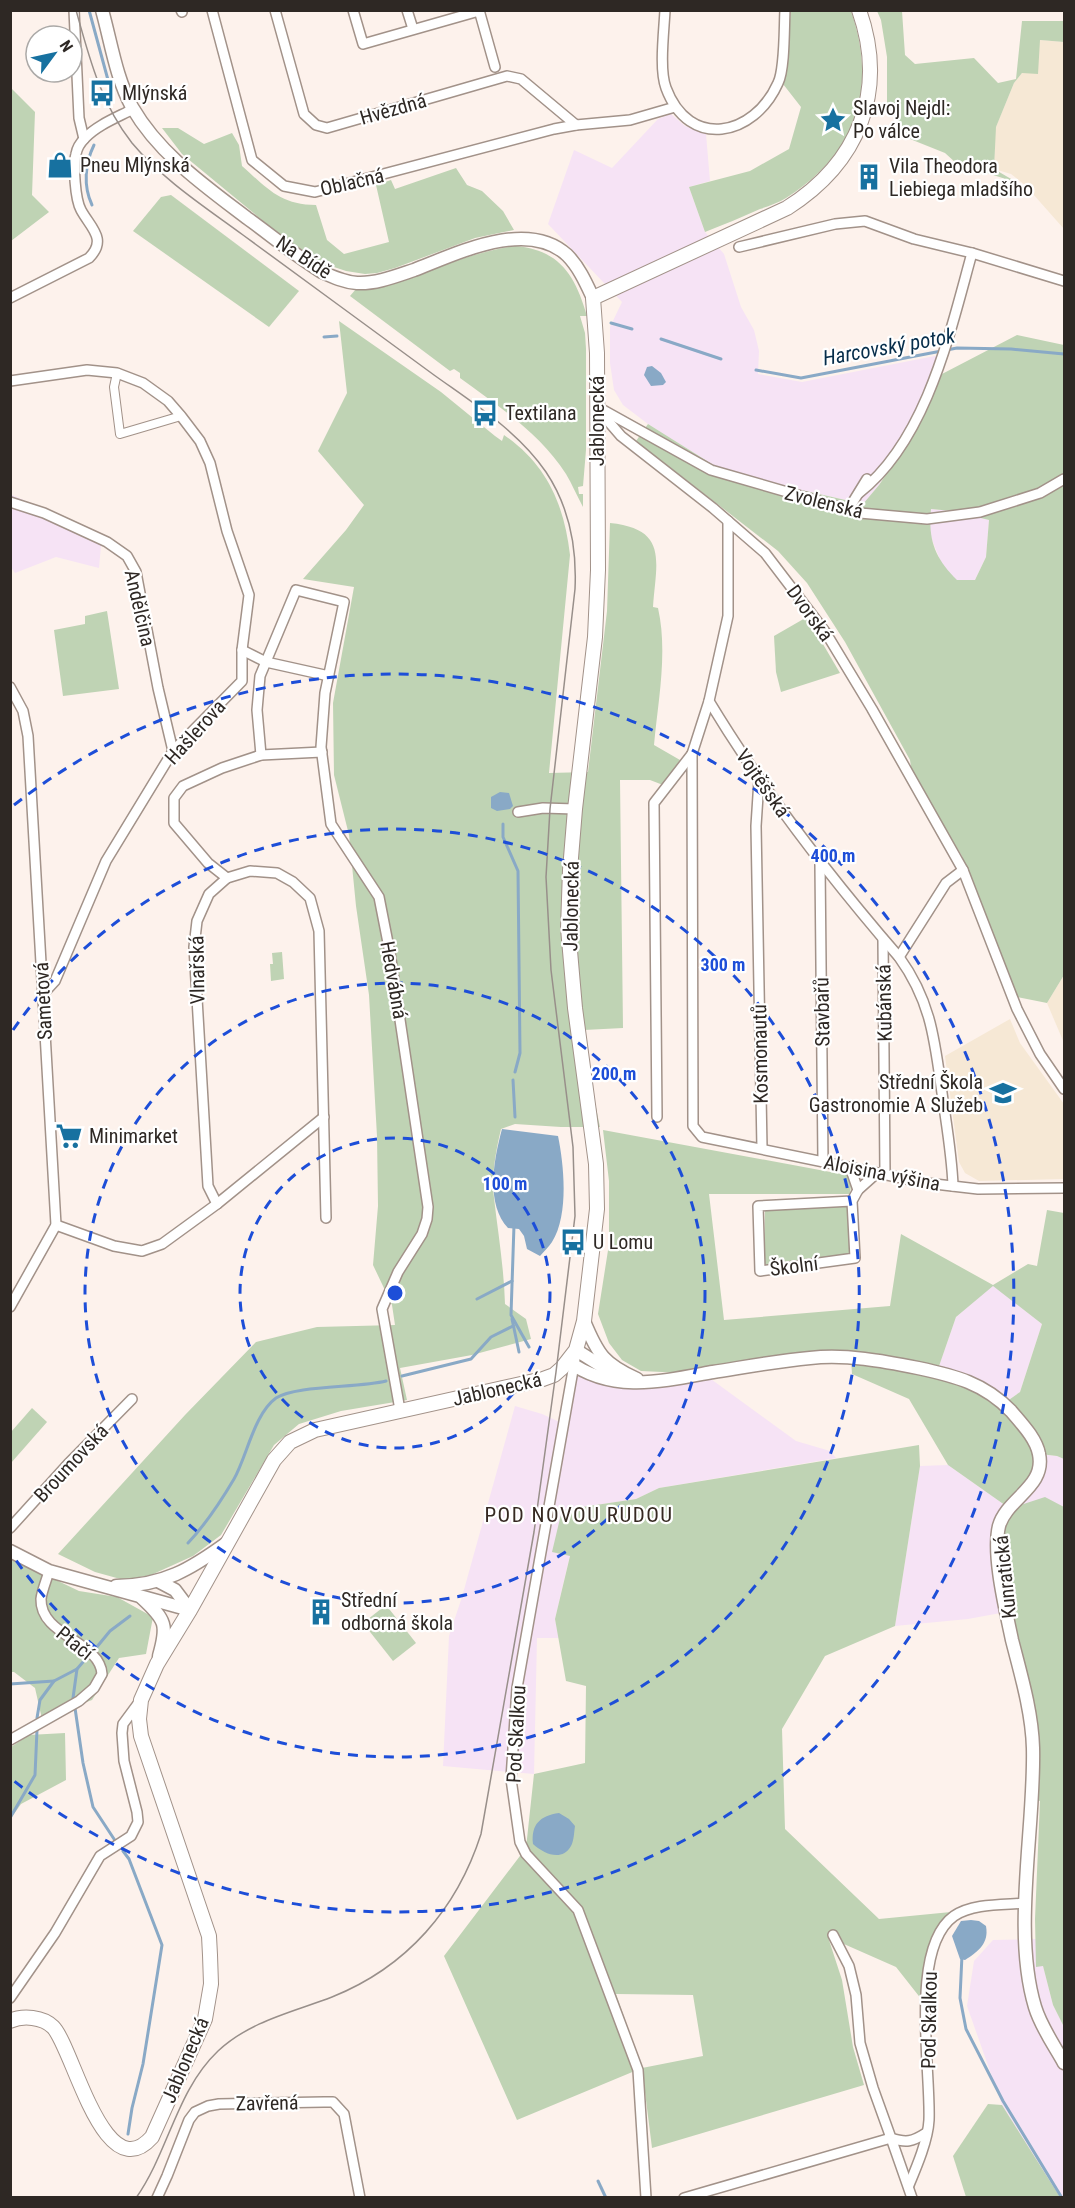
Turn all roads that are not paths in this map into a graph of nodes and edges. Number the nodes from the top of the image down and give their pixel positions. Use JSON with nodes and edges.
{"nodes":[{"id":1,"x":74,"y":10,"type":"edge"},
{"id":2,"x":102,"y":10,"type":"edge"},
{"id":3,"x":212,"y":10,"type":"edge"},
{"id":4,"x":275,"y":10,"type":"edge"},
{"id":5,"x":353,"y":10,"type":"edge"},
{"id":6,"x":407,"y":10,"type":"edge"},
{"id":7,"x":665,"y":10,"type":"edge"},
{"id":8,"x":785,"y":10,"type":"edge"},
{"id":9,"x":859,"y":10,"type":"edge"},
{"id":10,"x":479,"y":11,"type":"edge"},
{"id":11,"x":413,"y":29,"type":"junction"},
{"id":12,"x":495,"y":67,"type":"dead end"},
{"id":13,"x":675,"y":107,"type":"junction"},
{"id":14,"x":133,"y":109,"type":"junction"},
{"id":15,"x":576,"y":125,"type":"junction"},
{"id":16,"x":84,"y":139,"type":"junction"},
{"id":17,"x":738,"y":247,"type":"dead end"},
{"id":18,"x":972,"y":253,"type":"junction"},
{"id":19,"x":1065,"y":281,"type":"edge"},
{"id":20,"x":10,"y":298,"type":"edge"},
{"id":21,"x":593,"y":298,"type":"junction"},
{"id":22,"x":117,"y":373,"type":"junction"},
{"id":23,"x":10,"y":381,"type":"edge"},
{"id":24,"x":596,"y":406,"type":"junction"},
{"id":25,"x":181,"y":416,"type":"junction"},
{"id":26,"x":867,"y":479,"type":"dead end"},
{"id":27,"x":1065,"y":479,"type":"edge"},
{"id":28,"x":859,"y":493,"type":"junction"},
{"id":29,"x":10,"y":502,"type":"edge"},
{"id":30,"x":848,"y":510,"type":"junction"},
{"id":31,"x":728,"y":521,"type":"junction"},
{"id":32,"x":243,"y":650,"type":"junction"},
{"id":33,"x":266,"y":662,"type":"junction"},
{"id":34,"x":329,"y":676,"type":"junction"},
{"id":35,"x":10,"y":687,"type":"edge"},
{"id":36,"x":709,"y":701,"type":"junction"},
{"id":37,"x":173,"y":752,"type":"junction"},
{"id":38,"x":322,"y":752,"type":"junction"},
{"id":39,"x":692,"y":754,"type":"junction"},
{"id":40,"x":261,"y":755,"type":"junction"},
{"id":41,"x":759,"y":780,"type":"junction"},
{"id":42,"x":575,"y":809,"type":"junction"},
{"id":43,"x":518,"y":812,"type":"dead end"},
{"id":44,"x":820,"y":864,"type":"junction"},
{"id":45,"x":963,"y":870,"type":"junction"},
{"id":46,"x":227,"y":878,"type":"junction"},
{"id":47,"x":883,"y":939,"type":"junction"},
{"id":48,"x":899,"y":957,"type":"junction"},
{"id":49,"x":43,"y":994,"type":"junction"},
{"id":50,"x":1065,"y":1089,"type":"edge"},
{"id":51,"x":324,"y":1117,"type":"junction"},
{"id":52,"x":657,"y":1117,"type":"dead end"},
{"id":53,"x":762,"y":1148,"type":"junction"},
{"id":54,"x":823,"y":1161,"type":"junction"},
{"id":55,"x":850,"y":1167,"type":"junction"},
{"id":56,"x":881,"y":1174,"type":"junction"},
{"id":57,"x":953,"y":1186,"type":"junction"},
{"id":58,"x":1065,"y":1188,"type":"edge"},
{"id":59,"x":858,"y":1190,"type":"junction"},
{"id":60,"x":852,"y":1201,"type":"junction"},
{"id":61,"x":217,"y":1204,"type":"junction"},
{"id":62,"x":326,"y":1218,"type":"dead end"},
{"id":63,"x":56,"y":1225,"type":"junction"},
{"id":64,"x":10,"y":1307,"type":"edge"},
{"id":65,"x":584,"y":1321,"type":"junction"},
{"id":66,"x":573,"y":1359,"type":"junction"},
{"id":67,"x":646,"y":1384,"type":"junction"},
{"id":68,"x":132,"y":1399,"type":"dead end"},
{"id":69,"x":400,"y":1410,"type":"junction"},
{"id":70,"x":10,"y":1528,"type":"edge"},
{"id":71,"x":229,"y":1541,"type":"junction"},
{"id":72,"x":10,"y":1551,"type":"edge"},
{"id":73,"x":49,"y":1571,"type":"junction"},
{"id":74,"x":158,"y":1581,"type":"junction"},
{"id":75,"x":104,"y":1587,"type":"junction"},
{"id":76,"x":141,"y":1598,"type":"junction"},
{"id":77,"x":190,"y":1610,"type":"junction"},
{"id":78,"x":157,"y":1664,"type":"junction"},
{"id":79,"x":141,"y":1700,"type":"junction"},
{"id":80,"x":10,"y":1740,"type":"edge"},
{"id":81,"x":1026,"y":1903,"type":"junction"},
{"id":82,"x":833,"y":1935,"type":"dead end"},
{"id":83,"x":10,"y":1998,"type":"edge"},
{"id":84,"x":10,"y":2021,"type":"edge"},
{"id":85,"x":1065,"y":2063,"type":"edge"},
{"id":86,"x":926,"y":2133,"type":"junction"},
{"id":87,"x":891,"y":2138,"type":"junction"},
{"id":88,"x":909,"y":2185,"type":"junction"},
{"id":89,"x":157,"y":2198,"type":"edge"},
{"id":90,"x":360,"y":2198,"type":"edge"},
{"id":91,"x":646,"y":2198,"type":"edge"},
{"id":92,"x":684,"y":2198,"type":"edge"},
{"id":93,"x":912,"y":2198,"type":"edge"}],
"edges":[{"from":1,"to":16,"type":"street"},
{"from":2,"to":14,"type":"street","name":"Na Bídě"},
{"from":3,"to":15,"type":"street","name":"Oblačná"},
{"from":4,"to":15,"type":"street","name":"Hvězdná"},
{"from":5,"to":11,"type":"street"},
{"from":6,"to":11,"type":"street"},
{"from":7,"to":13,"type":"street"},
{"from":8,"to":13,"type":"street"},
{"from":9,"to":21,"type":"main road"},
{"from":10,"to":11,"type":"street"},
{"from":10,"to":12,"type":"street"},
{"from":13,"to":15,"type":"street","name":"Oblačná"},
{"from":14,"to":16,"type":"street"},
{"from":14,"to":21,"type":"street","name":"Na Bídě"},
{"from":16,"to":20,"type":"street"},
{"from":17,"to":18,"type":"street"},
{"from":18,"to":19,"type":"street"},
{"from":18,"to":28,"type":"street"},
{"from":21,"to":24,"type":"main road","name":"Jablonecká"},
{"from":22,"to":23,"type":"street","name":"Hašlerova"},
{"from":22,"to":25,"type":"street","name":"Hašlerova"},
{"from":22,"to":25,"type":"street"},
{"from":24,"to":30,"type":"street","name":"Zvolenská"},
{"from":24,"to":31,"type":"street","name":"Dvorská"},
{"from":24,"to":42,"type":"main road","name":"Jablonecká"},
{"from":25,"to":32,"type":"street","name":"Hašlerova"},
{"from":26,"to":28,"type":"street"},
{"from":27,"to":30,"type":"street","name":"Zvolenská"},
{"from":28,"to":30,"type":"street"},
{"from":29,"to":37,"type":"street","name":"Andělčina"},
{"from":31,"to":36,"type":"street"},
{"from":31,"to":45,"type":"street","name":"Dvorská"},
{"from":32,"to":33,"type":"street"},
{"from":32,"to":37,"type":"street","name":"Hašlerova"},
{"from":33,"to":34,"type":"street"},
{"from":33,"to":34,"type":"street","name":"Hedvábná"},
{"from":33,"to":40,"type":"street"},
{"from":34,"to":38,"type":"street","name":"Hedvábná"},
{"from":35,"to":49,"type":"street","name":"Sametová"},
{"from":36,"to":39,"type":"street"},
{"from":36,"to":41,"type":"street","name":"Vojtěšská"},
{"from":37,"to":49,"type":"street","name":"Hašlerova"},
{"from":38,"to":40,"type":"street"},
{"from":38,"to":69,"type":"street","name":"Hedvábná"},
{"from":39,"to":52,"type":"street"},
{"from":39,"to":53,"type":"street","name":"Aloisina výšina"},
{"from":40,"to":46,"type":"street"},
{"from":41,"to":44,"type":"street","name":"Vojtěšská"},
{"from":41,"to":53,"type":"street","name":"Kosmonautů"},
{"from":42,"to":43,"type":"street"},
{"from":42,"to":65,"type":"main road","name":"Jablonecká"},
{"from":44,"to":47,"type":"street","name":"Vojtěšská"},
{"from":44,"to":54,"type":"street","name":"Stavbařů"},
{"from":45,"to":48,"type":"street"},
{"from":45,"to":50,"type":"street","name":"Dvorská"},
{"from":46,"to":51,"type":"street"},
{"from":46,"to":61,"type":"street","name":"Vlnařská"},
{"from":47,"to":48,"type":"street","name":"Vojtěšská"},
{"from":47,"to":56,"type":"street","name":"Kubánská"},
{"from":48,"to":57,"type":"street","name":"Vojtěšská"},
{"from":49,"to":63,"type":"street","name":"Sametová"},
{"from":51,"to":61,"type":"street"},
{"from":51,"to":62,"type":"street"},
{"from":53,"to":54,"type":"street","name":"Aloisina výšina"},
{"from":54,"to":55,"type":"street","name":"Aloisina výšina"},
{"from":55,"to":56,"type":"street","name":"Aloisina výšina"},
{"from":55,"to":59,"type":"street"},
{"from":56,"to":57,"type":"street","name":"Aloisina výšina"},
{"from":56,"to":59,"type":"street"},
{"from":57,"to":58,"type":"street","name":"Aloisina výšina"},
{"from":59,"to":60,"type":"street"},
{"from":60,"to":60,"type":"street","name":"Školní"},
{"from":61,"to":63,"type":"street"},
{"from":63,"to":64,"type":"street"},
{"from":65,"to":66,"type":"main road","name":"Jablonecká"},
{"from":65,"to":67,"type":"street"},
{"from":66,"to":67,"type":"street","name":"Kunratická"},
{"from":66,"to":69,"type":"main road","name":"Jablonecká"},
{"from":66,"to":91,"type":"street","name":"Pod Skalkou"},
{"from":67,"to":81,"type":"street","name":"Kunratická"},
{"from":68,"to":70,"type":"street","name":"Broumovská"},
{"from":69,"to":71,"type":"main road","name":"Jablonecká"},
{"from":71,"to":74,"type":"street"},
{"from":71,"to":77,"type":"main road","name":"Jablonecká"},
{"from":72,"to":73,"type":"street"},
{"from":73,"to":75,"type":"street"},
{"from":73,"to":80,"type":"street","name":"Ptačí"},
{"from":74,"to":75,"type":"street"},
{"from":74,"to":77,"type":"street"},
{"from":75,"to":76,"type":"street"},
{"from":76,"to":77,"type":"street"},
{"from":76,"to":78,"type":"street"},
{"from":77,"to":78,"type":"main road","name":"Jablonecká"},
{"from":78,"to":79,"type":"main road","name":"Jablonecká"},
{"from":79,"to":83,"type":"street","name":"Jablonecká"},
{"from":79,"to":84,"type":"main road","name":"Jablonecká"},
{"from":81,"to":85,"type":"street","name":"Kunratická"},
{"from":81,"to":86,"type":"street","name":"Pod Skalkou"},
{"from":82,"to":87,"type":"street"},
{"from":86,"to":87,"type":"street"},
{"from":86,"to":88,"type":"street","name":"Pod Skalkou"},
{"from":87,"to":88,"type":"street"},
{"from":87,"to":92,"type":"street"},
{"from":88,"to":93,"type":"street"},
{"from":89,"to":90,"type":"street","name":"Zavřená"}]}
